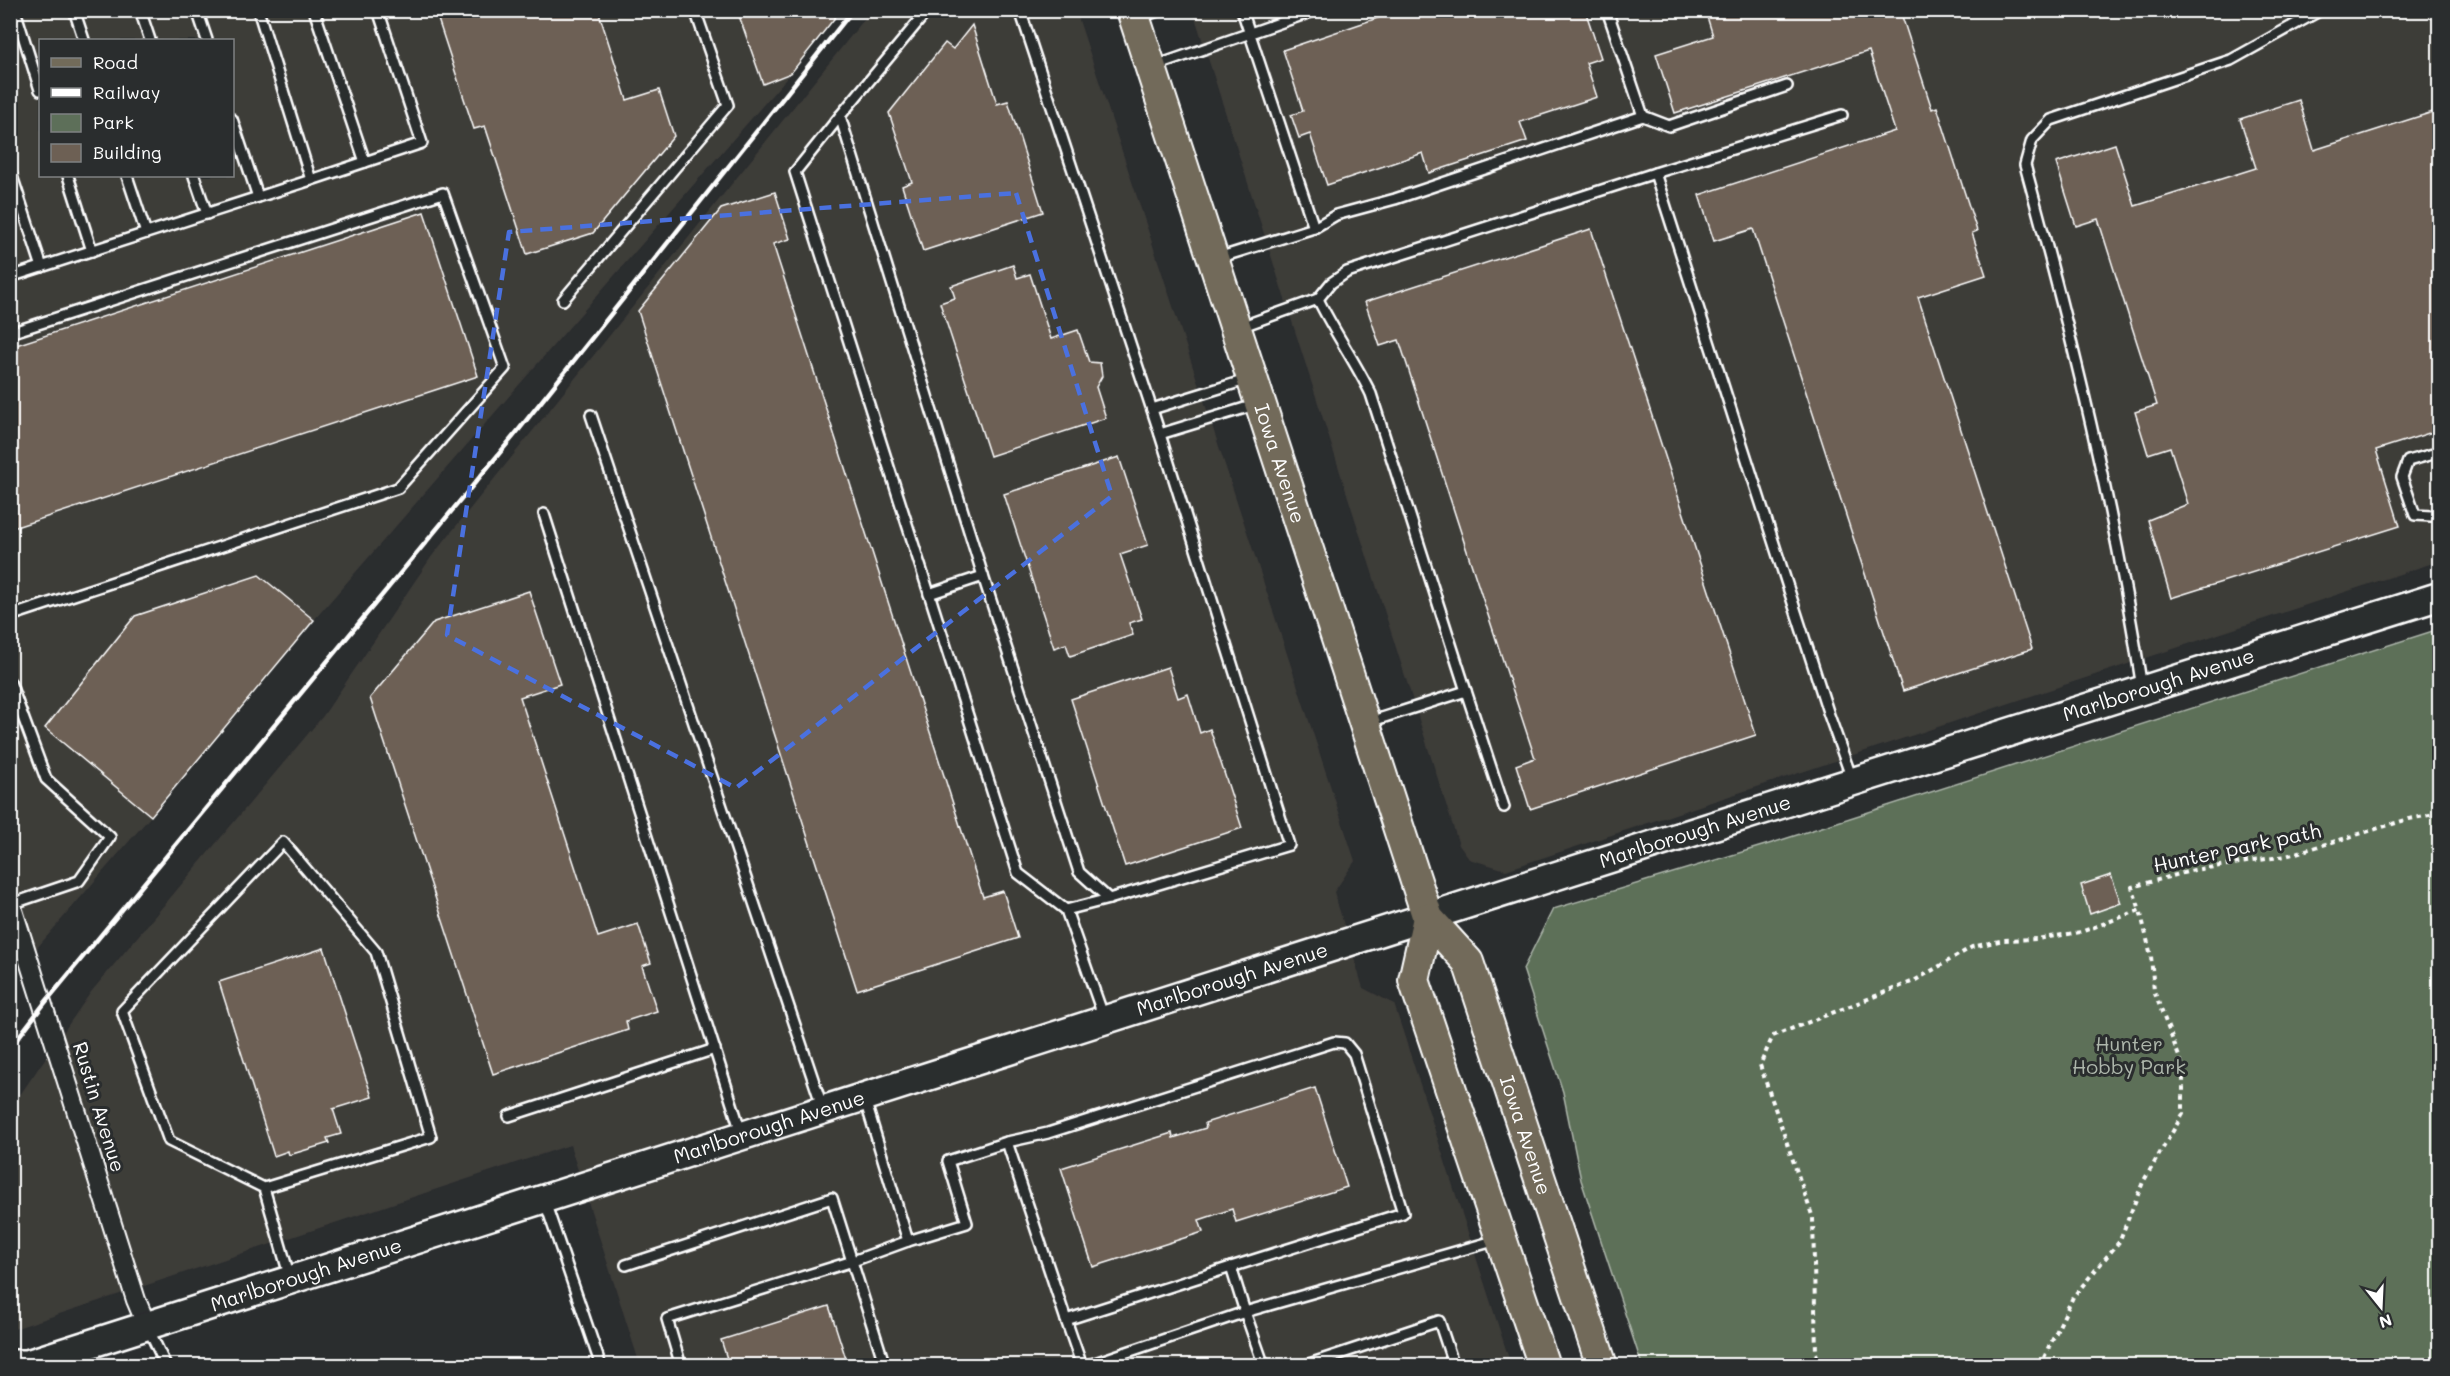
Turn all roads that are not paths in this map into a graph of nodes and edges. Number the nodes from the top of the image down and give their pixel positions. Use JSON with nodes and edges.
{"nodes":[{"id":1,"x":15,"y":10,"type":"edge"},
{"id":2,"x":74,"y":10,"type":"edge"},
{"id":3,"x":140,"y":10,"type":"edge"},
{"id":4,"x":197,"y":10,"type":"edge"},
{"id":5,"x":258,"y":10,"type":"edge"},
{"id":6,"x":314,"y":10,"type":"edge"},
{"id":7,"x":378,"y":10,"type":"edge"},
{"id":8,"x":695,"y":10,"type":"edge"},
{"id":9,"x":928,"y":10,"type":"edge"},
{"id":10,"x":1020,"y":10,"type":"edge"},
{"id":11,"x":1242,"y":10,"type":"edge"},
{"id":12,"x":1317,"y":10,"type":"edge"},
{"id":13,"x":1607,"y":10,"type":"edge"},
{"id":14,"x":2321,"y":10,"type":"edge"},
{"id":15,"x":1143,"y":14,"type":"edge"},
{"id":16,"x":1249,"y":32,"type":"junction"},
{"id":17,"x":84,"y":39,"type":"edge"},
{"id":18,"x":150,"y":39,"type":"edge"},
{"id":19,"x":207,"y":39,"type":"edge"},
{"id":20,"x":1150,"y":67,"type":"junction"},
{"id":21,"x":1787,"y":86,"type":"dead end"},
{"id":22,"x":39,"y":87,"type":"edge"},
{"id":23,"x":1842,"y":115,"type":"dead end"},
{"id":24,"x":840,"y":116,"type":"junction"},
{"id":25,"x":1643,"y":116,"type":"junction"},
{"id":26,"x":234,"y":125,"type":"edge"},
{"id":27,"x":365,"y":162,"type":"junction"},
{"id":28,"x":10,"y":170,"type":"edge"},
{"id":29,"x":1655,"y":173,"type":"junction"},
{"id":30,"x":68,"y":177,"type":"edge"},
{"id":31,"x":127,"y":177,"type":"edge"},
{"id":32,"x":194,"y":177,"type":"edge"},
{"id":33,"x":311,"y":180,"type":"junction"},
{"id":34,"x":258,"y":197,"type":"junction"},
{"id":35,"x":207,"y":214,"type":"junction"},
{"id":36,"x":1314,"y":228,"type":"junction"},
{"id":37,"x":146,"y":233,"type":"junction"},
{"id":38,"x":92,"y":251,"type":"junction"},
{"id":39,"x":1213,"y":260,"type":"junction"},
{"id":40,"x":42,"y":267,"type":"junction"},
{"id":41,"x":10,"y":278,"type":"edge"},
{"id":42,"x":1318,"y":299,"type":"junction"},
{"id":43,"x":563,"y":300,"type":"dead end"},
{"id":44,"x":1235,"y":328,"type":"junction"},
{"id":45,"x":10,"y":333,"type":"edge"},
{"id":46,"x":1256,"y":391,"type":"junction"},
{"id":47,"x":1152,"y":409,"type":"junction"},
{"id":48,"x":591,"y":415,"type":"dead end"},
{"id":49,"x":1160,"y":434,"type":"junction"},
{"id":50,"x":2439,"y":452,"type":"edge"},
{"id":51,"x":2439,"y":513,"type":"edge"},
{"id":52,"x":544,"y":514,"type":"dead end"},
{"id":53,"x":983,"y":576,"type":"junction"},
{"id":54,"x":929,"y":594,"type":"junction"},
{"id":55,"x":2439,"y":596,"type":"edge"},
{"id":56,"x":10,"y":616,"type":"edge"},
{"id":57,"x":10,"y":682,"type":"edge"},
{"id":58,"x":2142,"y":690,"type":"junction"},
{"id":59,"x":1466,"y":691,"type":"junction"},
{"id":60,"x":1365,"y":724,"type":"junction"},
{"id":61,"x":1853,"y":782,"type":"junction"},
{"id":62,"x":1504,"y":807,"type":"dead end"},
{"id":63,"x":1109,"y":899,"type":"junction"},
{"id":64,"x":11,"y":903,"type":"edge"},
{"id":65,"x":1066,"y":910,"type":"junction"},
{"id":66,"x":1428,"y":918,"type":"junction"},
{"id":67,"x":1105,"y":1020,"type":"junction"},
{"id":68,"x":715,"y":1049,"type":"junction"},
{"id":69,"x":864,"y":1098,"type":"junction"},
{"id":70,"x":824,"y":1111,"type":"junction"},
{"id":71,"x":508,"y":1116,"type":"dead end"},
{"id":72,"x":743,"y":1137,"type":"junction"},
{"id":73,"x":1007,"y":1142,"type":"junction"},
{"id":74,"x":264,"y":1188,"type":"junction"},
{"id":75,"x":544,"y":1200,"type":"junction"},
{"id":76,"x":1501,"y":1238,"type":"junction"},
{"id":77,"x":908,"y":1241,"type":"junction"},
{"id":78,"x":853,"y":1261,"type":"junction"},
{"id":79,"x":626,"y":1265,"type":"dead end"},
{"id":80,"x":1231,"y":1267,"type":"junction"},
{"id":81,"x":291,"y":1281,"type":"junction"},
{"id":82,"x":1245,"y":1312,"type":"junction"},
{"id":83,"x":1066,"y":1320,"type":"junction"},
{"id":84,"x":147,"y":1326,"type":"junction"},
{"id":85,"x":21,"y":1365,"type":"edge"},
{"id":86,"x":166,"y":1365,"type":"edge"},
{"id":87,"x":601,"y":1365,"type":"edge"},
{"id":88,"x":681,"y":1365,"type":"edge"},
{"id":89,"x":885,"y":1365,"type":"edge"},
{"id":90,"x":1084,"y":1365,"type":"edge"},
{"id":91,"x":1264,"y":1365,"type":"edge"},
{"id":92,"x":1303,"y":1365,"type":"edge"},
{"id":93,"x":1454,"y":1365,"type":"edge"},
{"id":94,"x":1544,"y":1365,"type":"edge"},
{"id":95,"x":1602,"y":1365,"type":"edge"}],
"edges":[{"from":1,"to":22,"type":"lane"},
{"from":2,"to":17,"type":"lane"},
{"from":3,"to":18,"type":"lane"},
{"from":4,"to":19,"type":"lane"},
{"from":5,"to":33,"type":"lane"},
{"from":6,"to":27,"type":"lane"},
{"from":7,"to":27,"type":"lane"},
{"from":8,"to":43,"type":"lane"},
{"from":9,"to":24,"type":"lane"},
{"from":10,"to":47,"type":"lane"},
{"from":11,"to":16,"type":"lane"},
{"from":12,"to":16,"type":"lane"},
{"from":13,"to":25,"type":"lane"},
{"from":14,"to":58,"type":"lane"},
{"from":15,"to":20,"type":"main road","name":"Iowa Avenue"},
{"from":16,"to":20,"type":"lane"},
{"from":16,"to":36,"type":"lane"},
{"from":20,"to":39,"type":"main road","name":"Iowa Avenue"},
{"from":21,"to":25,"type":"lane"},
{"from":23,"to":29,"type":"lane"},
{"from":24,"to":53,"type":"lane"},
{"from":24,"to":54,"type":"lane"},
{"from":25,"to":36,"type":"lane"},
{"from":26,"to":34,"type":"lane"},
{"from":27,"to":33,"type":"lane"},
{"from":28,"to":40,"type":"lane"},
{"from":29,"to":42,"type":"lane"},
{"from":29,"to":61,"type":"lane"},
{"from":30,"to":38,"type":"lane"},
{"from":31,"to":37,"type":"lane"},
{"from":32,"to":35,"type":"lane"},
{"from":33,"to":34,"type":"lane"},
{"from":34,"to":35,"type":"lane"},
{"from":35,"to":37,"type":"lane"},
{"from":36,"to":39,"type":"lane"},
{"from":37,"to":38,"type":"lane"},
{"from":38,"to":40,"type":"lane"},
{"from":39,"to":44,"type":"main road","name":"Iowa Avenue"},
{"from":40,"to":41,"type":"lane"},
{"from":42,"to":44,"type":"lane"},
{"from":42,"to":59,"type":"lane"},
{"from":44,"to":46,"type":"main road","name":"Iowa Avenue"},
{"from":45,"to":56,"type":"lane"},
{"from":46,"to":47,"type":"lane"},
{"from":46,"to":49,"type":"lane"},
{"from":46,"to":60,"type":"main road","name":"Iowa Avenue"},
{"from":47,"to":49,"type":"lane"},
{"from":48,"to":70,"type":"lane"},
{"from":49,"to":63,"type":"lane"},
{"from":50,"to":51,"type":"lane"},
{"from":52,"to":68,"type":"lane"},
{"from":53,"to":54,"type":"lane"},
{"from":53,"to":63,"type":"lane"},
{"from":54,"to":65,"type":"lane"},
{"from":55,"to":58,"type":"street","name":"Marlborough Avenue"},
{"from":57,"to":64,"type":"lane"},
{"from":58,"to":61,"type":"street","name":"Marlborough Avenue"},
{"from":59,"to":60,"type":"lane"},
{"from":59,"to":62,"type":"lane"},
{"from":60,"to":66,"type":"main road","name":"Iowa Avenue"},
{"from":61,"to":66,"type":"street","name":"Marlborough Avenue"},
{"from":63,"to":65,"type":"lane"},
{"from":64,"to":84,"type":"street","name":"Rustin Avenue"},
{"from":65,"to":67,"type":"lane"},
{"from":66,"to":67,"type":"street","name":"Marlborough Avenue"},
{"from":66,"to":76,"type":"main road"},
{"from":66,"to":95,"type":"main road","name":"Iowa Avenue"},
{"from":67,"to":69,"type":"street","name":"Marlborough Avenue"},
{"from":68,"to":71,"type":"lane"},
{"from":68,"to":72,"type":"lane"},
{"from":69,"to":70,"type":"street","name":"Marlborough Avenue"},
{"from":69,"to":77,"type":"lane"},
{"from":70,"to":72,"type":"street","name":"Marlborough Avenue"},
{"from":72,"to":75,"type":"street","name":"Marlborough Avenue"},
{"from":73,"to":77,"type":"lane"},
{"from":73,"to":80,"type":"lane"},
{"from":73,"to":83,"type":"lane"},
{"from":74,"to":74,"type":"lane"},
{"from":74,"to":81,"type":"lane"},
{"from":75,"to":81,"type":"street","name":"Marlborough Avenue"},
{"from":75,"to":87,"type":"lane"},
{"from":76,"to":82,"type":"lane"},
{"from":76,"to":94,"type":"main road"},
{"from":77,"to":78,"type":"lane"},
{"from":78,"to":79,"type":"lane"},
{"from":78,"to":88,"type":"lane"},
{"from":78,"to":89,"type":"lane"},
{"from":80,"to":82,"type":"lane"},
{"from":80,"to":83,"type":"lane"},
{"from":81,"to":84,"type":"street","name":"Marlborough Avenue"},
{"from":82,"to":90,"type":"lane"},
{"from":82,"to":91,"type":"lane"},
{"from":83,"to":90,"type":"lane"},
{"from":84,"to":85,"type":"street","name":"Marlborough Avenue"},
{"from":84,"to":86,"type":"lane"},
{"from":92,"to":93,"type":"lane"}]}
